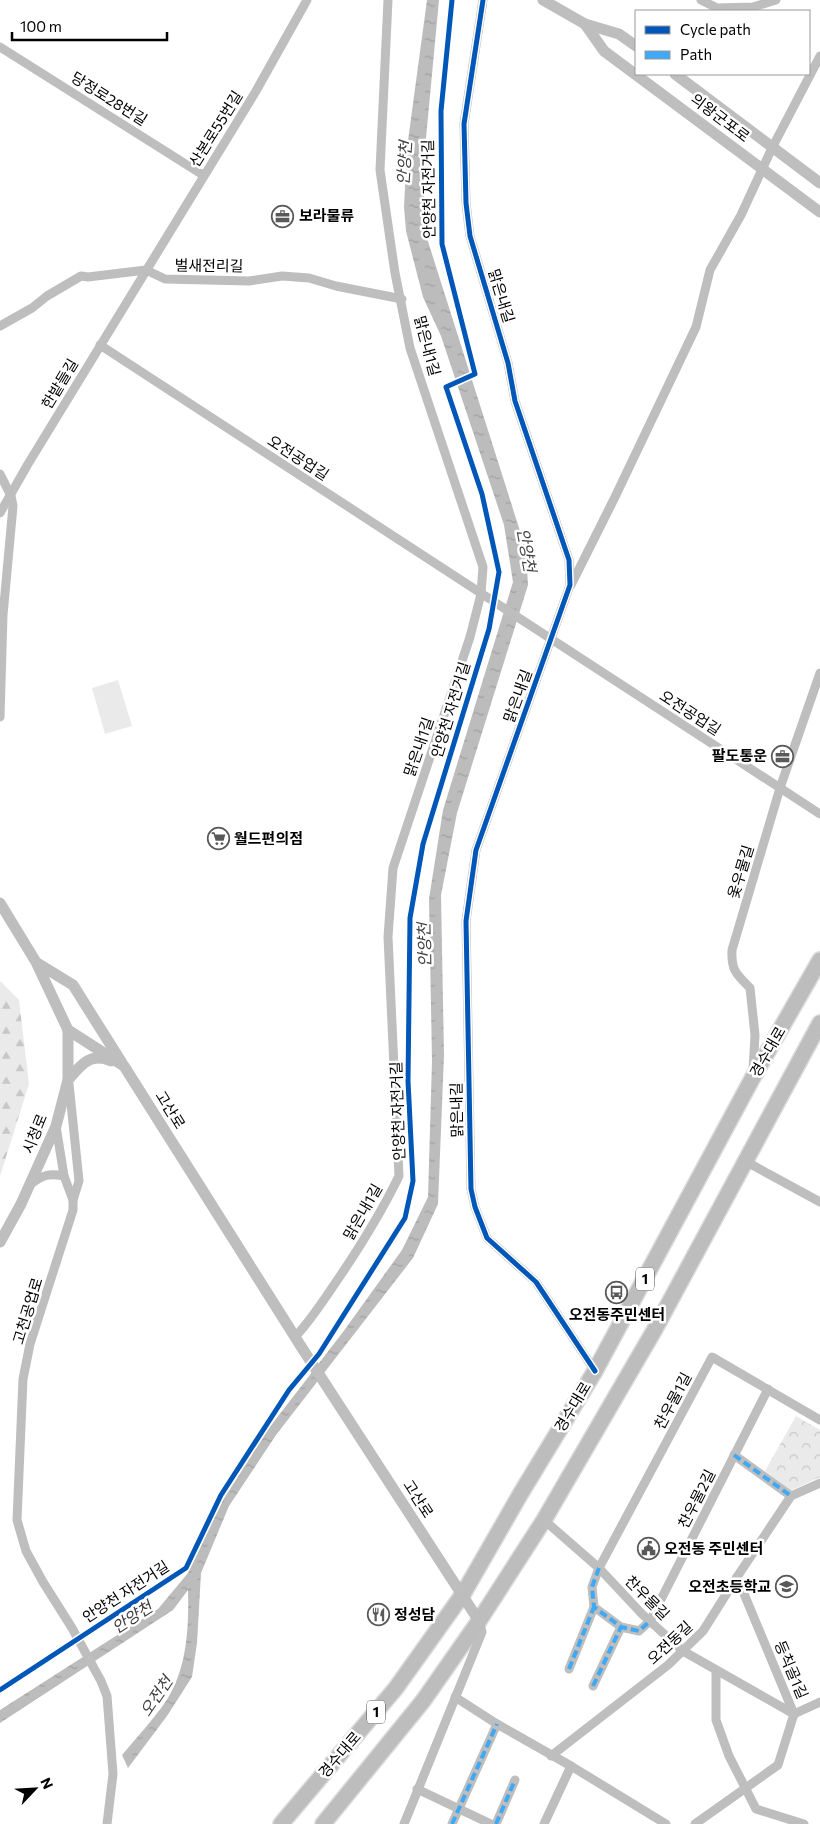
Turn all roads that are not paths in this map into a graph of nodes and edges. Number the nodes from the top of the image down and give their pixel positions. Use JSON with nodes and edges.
{"nodes":[{"id":1,"x":307,"y":0,"type":"edge"},
{"id":2,"x":388,"y":0,"type":"edge"},
{"id":3,"x":483,"y":0,"type":"edge"},
{"id":4,"x":543,"y":0,"type":"edge"},
{"id":5,"x":701,"y":0,"type":"edge"},
{"id":6,"x":776,"y":0,"type":"edge"},
{"id":7,"x":585,"y":24,"type":"junction"},
{"id":8,"x":635,"y":45,"type":"edge"},
{"id":9,"x":0,"y":47,"type":"edge"},
{"id":10,"x":820,"y":56,"type":"edge"},
{"id":11,"x":635,"y":74,"type":"edge"},
{"id":12,"x":636,"y":75,"type":"edge"},
{"id":13,"x":676,"y":75,"type":"edge"},
{"id":14,"x":772,"y":148,"type":"junction"},
{"id":15,"x":762,"y":170,"type":"junction"},
{"id":16,"x":203,"y":175,"type":"junction"},
{"id":17,"x":820,"y":183,"type":"edge"},
{"id":18,"x":820,"y":212,"type":"edge"},
{"id":19,"x":146,"y":270,"type":"junction"},
{"id":20,"x":402,"y":299,"type":"junction"},
{"id":21,"x":0,"y":326,"type":"edge"},
{"id":22,"x":100,"y":345,"type":"junction"},
{"id":23,"x":0,"y":474,"type":"edge"},
{"id":24,"x":10,"y":496,"type":"junction"},
{"id":25,"x":0,"y":513,"type":"edge"},
{"id":26,"x":570,"y":585,"type":"junction"},
{"id":27,"x":481,"y":594,"type":"junction"},
{"id":28,"x":548,"y":637,"type":"junction"},
{"id":29,"x":820,"y":673,"type":"edge"},
{"id":30,"x":0,"y":717,"type":"edge"},
{"id":31,"x":780,"y":788,"type":"junction"},
{"id":32,"x":820,"y":814,"type":"edge"},
{"id":33,"x":0,"y":904,"type":"edge"},
{"id":34,"x":820,"y":960,"type":"edge"},
{"id":35,"x":36,"y":962,"type":"junction"},
{"id":36,"x":820,"y":1023,"type":"edge"},
{"id":37,"x":68,"y":1030,"type":"junction"},
{"id":38,"x":124,"y":1066,"type":"junction"},
{"id":39,"x":752,"y":1079,"type":"junction"},
{"id":40,"x":68,"y":1080,"type":"junction"},
{"id":41,"x":56,"y":1126,"type":"junction"},
{"id":42,"x":745,"y":1161,"type":"junction"},
{"id":43,"x":64,"y":1176,"type":"junction"},
{"id":44,"x":28,"y":1186,"type":"junction"},
{"id":45,"x":73,"y":1200,"type":"junction"},
{"id":46,"x":820,"y":1202,"type":"edge"},
{"id":47,"x":0,"y":1242,"type":"edge"},
{"id":48,"x":295,"y":1337,"type":"junction"},
{"id":49,"x":596,"y":1371,"type":"junction"},
{"id":50,"x":768,"y":1390,"type":"junction"},
{"id":51,"x":820,"y":1420,"type":"edge"},
{"id":52,"x":734,"y":1455,"type":"junction"},
{"id":53,"x":820,"y":1483,"type":"edge"},
{"id":54,"x":791,"y":1496,"type":"junction"},
{"id":55,"x":544,"y":1520,"type":"junction"},
{"id":56,"x":599,"y":1568,"type":"junction"},
{"id":57,"x":737,"y":1577,"type":"junction"},
{"id":58,"x":463,"y":1594,"type":"junction"},
{"id":59,"x":594,"y":1607,"type":"junction"},
{"id":60,"x":479,"y":1621,"type":"junction"},
{"id":61,"x":650,"y":1621,"type":"junction"},
{"id":62,"x":621,"y":1628,"type":"junction"},
{"id":63,"x":683,"y":1651,"type":"junction"},
{"id":64,"x":569,"y":1669,"type":"dead end"},
{"id":65,"x":716,"y":1670,"type":"junction"},
{"id":66,"x":593,"y":1686,"type":"dead end"},
{"id":67,"x":455,"y":1697,"type":"junction"},
{"id":68,"x":820,"y":1702,"type":"edge"},
{"id":69,"x":794,"y":1714,"type":"junction"},
{"id":70,"x":497,"y":1724,"type":"junction"},
{"id":71,"x":551,"y":1756,"type":"junction"},
{"id":72,"x":571,"y":1766,"type":"junction"},
{"id":73,"x":515,"y":1780,"type":"dead end"},
{"id":74,"x":746,"y":1788,"type":"junction"},
{"id":75,"x":417,"y":1789,"type":"junction"},
{"id":76,"x":459,"y":1808,"type":"junction"},
{"id":77,"x":107,"y":1824,"type":"edge"},
{"id":78,"x":281,"y":1824,"type":"edge"},
{"id":79,"x":323,"y":1824,"type":"edge"},
{"id":80,"x":404,"y":1824,"type":"edge"},
{"id":81,"x":452,"y":1824,"type":"edge"},
{"id":82,"x":491,"y":1824,"type":"edge"},
{"id":83,"x":496,"y":1824,"type":"edge"},
{"id":84,"x":544,"y":1824,"type":"edge"},
{"id":85,"x":666,"y":1824,"type":"edge"},
{"id":86,"x":695,"y":1824,"type":"edge"},
{"id":87,"x":804,"y":1824,"type":"edge"}],
"edges":[{"from":1,"to":16,"type":"street","name":"산본로55번길"},
{"from":2,"to":20,"type":"street","name":"맑은내1길"},
{"from":3,"to":26,"type":"street","name":"맑은내길"},
{"from":4,"to":7,"type":"street","name":"의왕군포로"},
{"from":5,"to":6,"type":"street"},
{"from":7,"to":8,"type":"street","name":"의왕군포로"},
{"from":7,"to":11,"type":"street","name":"의왕군포로"},
{"from":9,"to":16,"type":"street","name":"당정로28번길"},
{"from":10,"to":14,"type":"street","name":"맑은내길"},
{"from":12,"to":15,"type":"street","name":"의왕군포로"},
{"from":13,"to":14,"type":"street","name":"의왕군포로"},
{"from":14,"to":15,"type":"street","name":"맑은내길"},
{"from":14,"to":17,"type":"street","name":"의왕군포로"},
{"from":15,"to":18,"type":"street","name":"의왕군포로"},
{"from":15,"to":26,"type":"street","name":"맑은내길"},
{"from":16,"to":19,"type":"street","name":"산본로55번길"},
{"from":19,"to":20,"type":"street","name":"벌새전리길"},
{"from":19,"to":21,"type":"street","name":"벌새전리길"},
{"from":19,"to":22,"type":"street","name":"한밭들길"},
{"from":20,"to":27,"type":"street","name":"맑은내1길"},
{"from":22,"to":24,"type":"street","name":"한밭들길"},
{"from":22,"to":27,"type":"street","name":"오전공업길"},
{"from":23,"to":24,"type":"street"},
{"from":24,"to":25,"type":"street","name":"한밭들길"},
{"from":24,"to":30,"type":"street"},
{"from":26,"to":28,"type":"street","name":"맑은내길"},
{"from":27,"to":28,"type":"street","name":"오전공업길"},
{"from":27,"to":48,"type":"street","name":"맑은내1길"},
{"from":28,"to":31,"type":"street","name":"오전공업길"},
{"from":28,"to":49,"type":"street","name":"맑은내길"},
{"from":29,"to":31,"type":"street","name":"옻우물길"},
{"from":31,"to":32,"type":"street","name":"오전공업길"},
{"from":31,"to":39,"type":"street","name":"옻우물길"},
{"from":33,"to":35,"type":"street"},
{"from":34,"to":39,"type":"main road","name":"경수대로","number":"1"},
{"from":35,"to":37,"type":"street"},
{"from":35,"to":38,"type":"street"},
{"from":36,"to":42,"type":"main road","name":"경수대로","number":"1"},
{"from":37,"to":38,"type":"street","name":"고산로"},
{"from":37,"to":40,"type":"street","name":"시청로"},
{"from":38,"to":40,"type":"street"},
{"from":38,"to":48,"type":"street","name":"고산로"},
{"from":39,"to":49,"type":"main road","name":"경수대로","number":"1"},
{"from":40,"to":41,"type":"street","name":"시청로"},
{"from":40,"to":45,"type":"street","name":"고천공업로"},
{"from":41,"to":43,"type":"street"},
{"from":41,"to":44,"type":"street","name":"시청로"},
{"from":42,"to":46,"type":"street"},
{"from":42,"to":55,"type":"main road","name":"경수대로","number":"1"},
{"from":43,"to":44,"type":"street"},
{"from":43,"to":45,"type":"street"},
{"from":44,"to":47,"type":"street","name":"시청로"},
{"from":45,"to":77,"type":"street","name":"고천공업로"},
{"from":48,"to":58,"type":"street","name":"고산로"},
{"from":49,"to":58,"type":"main road","name":"경수대로","number":"1"},
{"from":50,"to":51,"type":"street","name":"찬우물1길"},
{"from":50,"to":52,"type":"street","name":"찬우물2길"},
{"from":50,"to":56,"type":"street","name":"찬우물1길"},
{"from":52,"to":54,"type":"street"},
{"from":52,"to":61,"type":"street","name":"찬우물2길"},
{"from":53,"to":54,"type":"street"},
{"from":54,"to":57,"type":"street","name":"오전동길"},
{"from":55,"to":56,"type":"street","name":"찬우물길"},
{"from":55,"to":60,"type":"main road","name":"경수대로","number":"1"},
{"from":56,"to":59,"type":"street"},
{"from":56,"to":61,"type":"street","name":"찬우물길"},
{"from":57,"to":63,"type":"street","name":"오전동길"},
{"from":57,"to":69,"type":"street","name":"등칙골1길"},
{"from":58,"to":60,"type":"street","name":"고산로"},
{"from":58,"to":78,"type":"main road","name":"경수대로","number":"1"},
{"from":59,"to":62,"type":"street"},
{"from":59,"to":64,"type":"street"},
{"from":60,"to":67,"type":"street"},
{"from":60,"to":79,"type":"main road","name":"경수대로","number":"1"},
{"from":61,"to":62,"type":"street"},
{"from":61,"to":63,"type":"street","name":"찬우물길"},
{"from":62,"to":66,"type":"street"},
{"from":63,"to":65,"type":"street","name":"찬우물길"},
{"from":63,"to":71,"type":"street","name":"오전동길"},
{"from":65,"to":69,"type":"street","name":"찬우물길"},
{"from":65,"to":74,"type":"street"},
{"from":67,"to":70,"type":"street"},
{"from":67,"to":75,"type":"street"},
{"from":68,"to":69,"type":"street"},
{"from":69,"to":74,"type":"street","name":"등칙골1길"},
{"from":70,"to":71,"type":"street"},
{"from":70,"to":76,"type":"street"},
{"from":71,"to":72,"type":"street"},
{"from":72,"to":84,"type":"street"},
{"from":72,"to":85,"type":"street"},
{"from":73,"to":83,"type":"street"},
{"from":74,"to":86,"type":"street","name":"등칙골1길"},
{"from":74,"to":87,"type":"street"},
{"from":75,"to":76,"type":"street"},
{"from":75,"to":80,"type":"street"},
{"from":76,"to":81,"type":"street"},
{"from":76,"to":82,"type":"street"}]}
